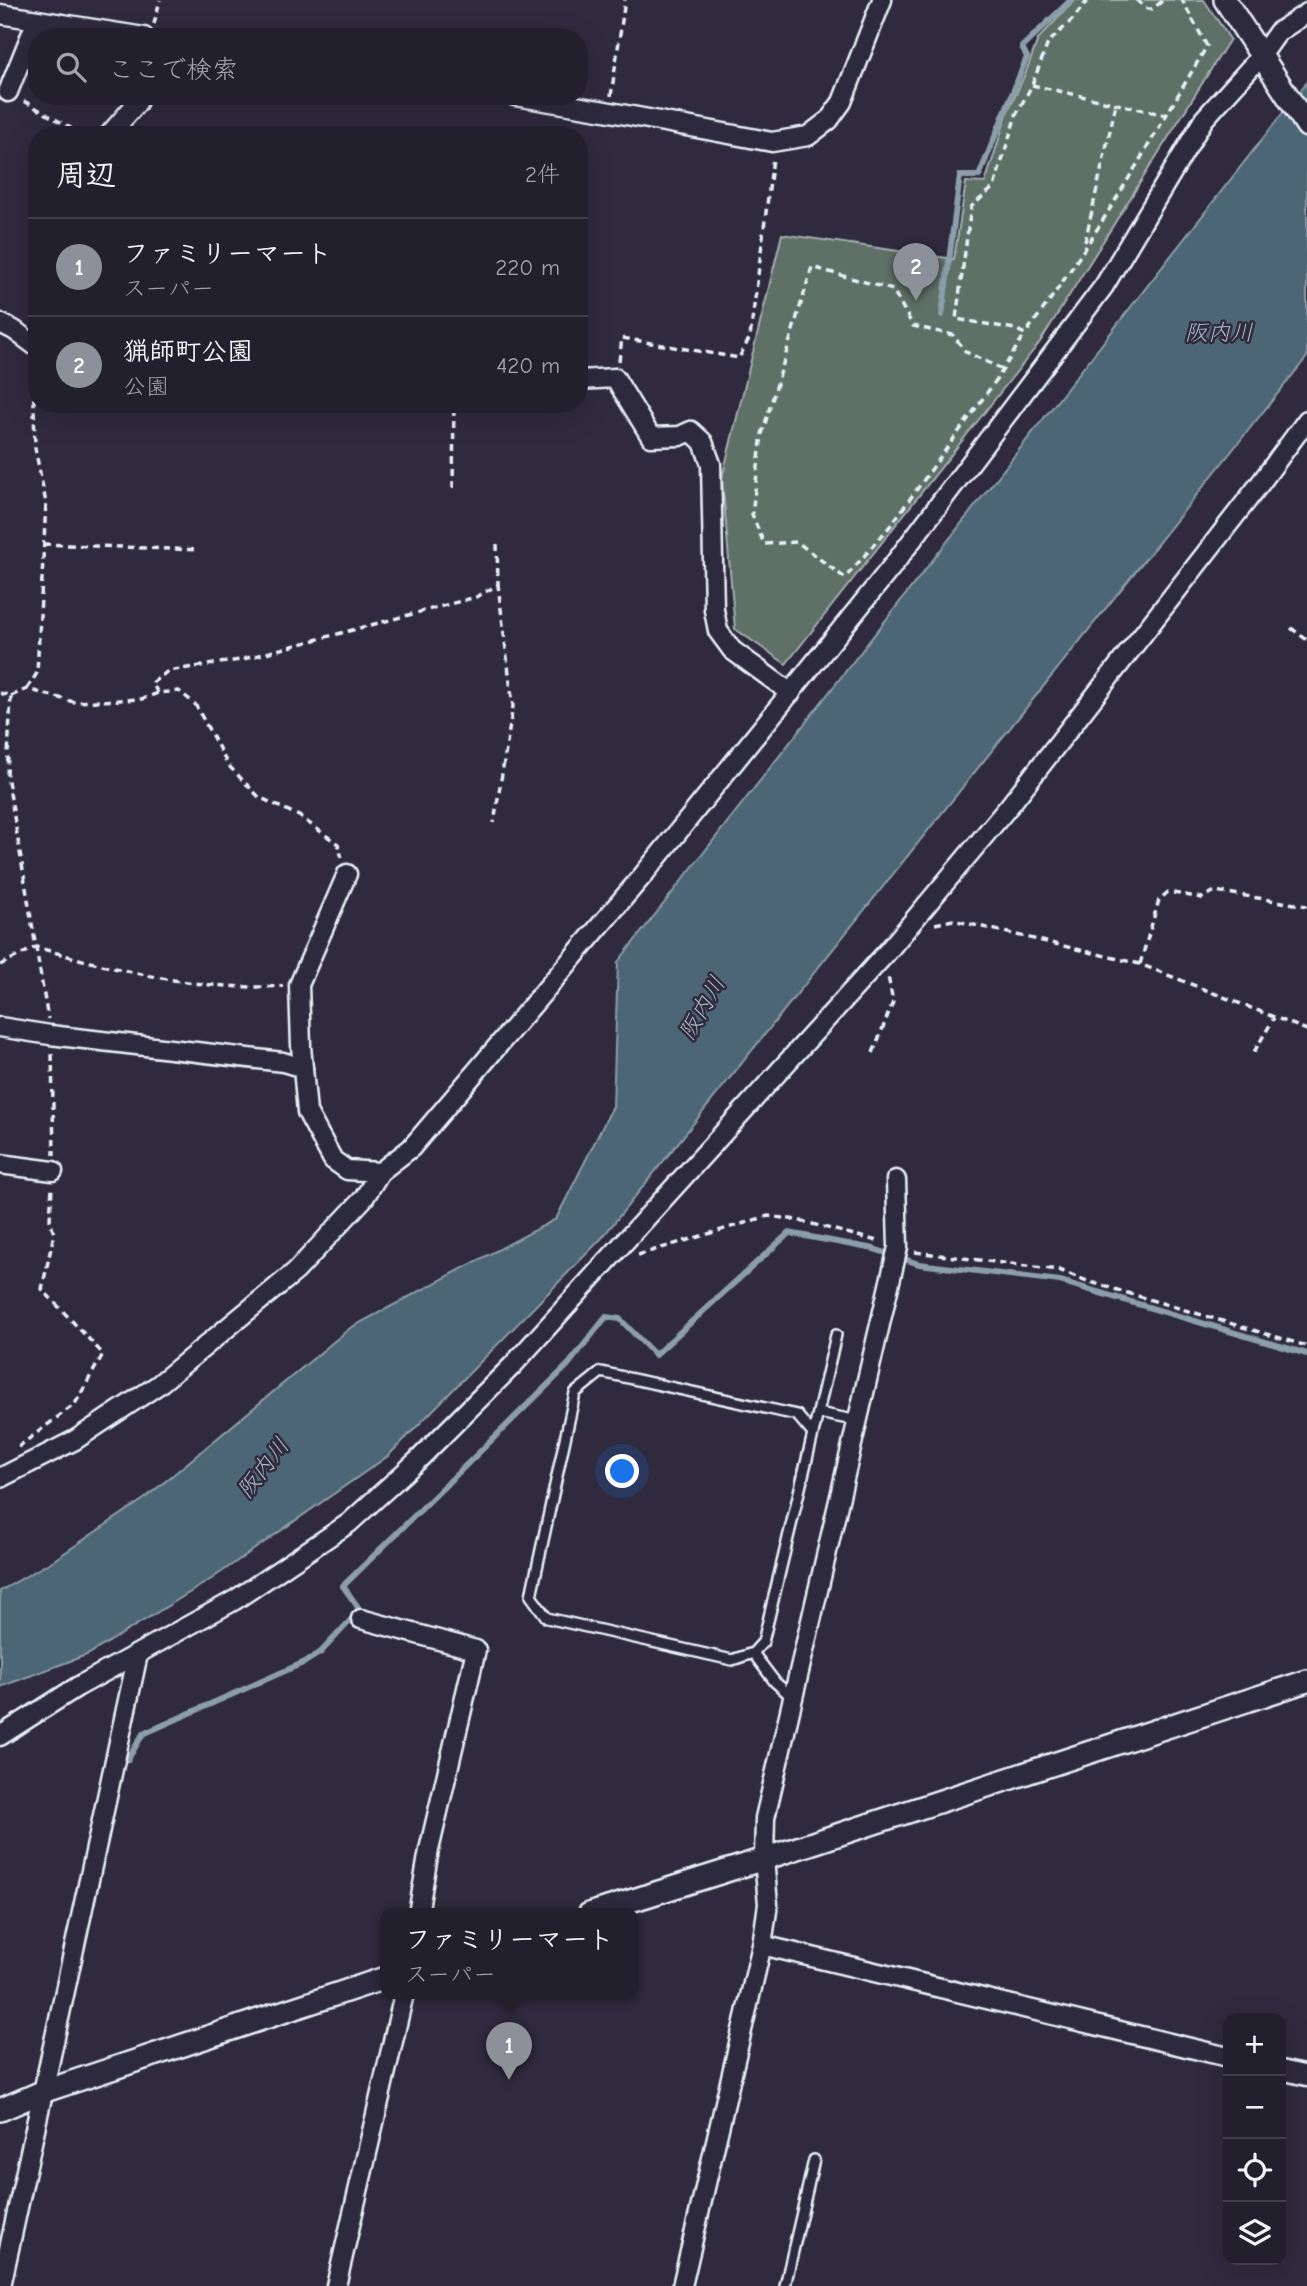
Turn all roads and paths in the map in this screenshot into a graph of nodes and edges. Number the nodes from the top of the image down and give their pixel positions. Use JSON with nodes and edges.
{"nodes":[{"id":1,"x":160,"y":0,"type":"edge"},
{"id":2,"x":625,"y":0,"type":"edge"},
{"id":3,"x":882,"y":0,"type":"edge"},
{"id":4,"x":1088,"y":0,"type":"edge"},
{"id":5,"x":1137,"y":0,"type":"edge"},
{"id":6,"x":1164,"y":0,"type":"edge"},
{"id":7,"x":1182,"y":0,"type":"edge"},
{"id":8,"x":1225,"y":0,"type":"edge"},
{"id":9,"x":0,"y":13,"type":"edge"},
{"id":10,"x":1307,"y":13,"type":"edge"},
{"id":11,"x":37,"y":20,"type":"junction"},
{"id":12,"x":34,"y":28,"type":"edge"},
{"id":13,"x":118,"y":28,"type":"edge"},
{"id":14,"x":150,"y":28,"type":"edge"},
{"id":15,"x":28,"y":42,"type":"edge"},
{"id":16,"x":1262,"y":56,"type":"junction"},
{"id":17,"x":1032,"y":85,"type":"junction"},
{"id":18,"x":8,"y":92,"type":"joint"},
{"id":19,"x":28,"y":103,"type":"edge"},
{"id":20,"x":1116,"y":104,"type":"junction"},
{"id":21,"x":31,"y":105,"type":"edge"},
{"id":22,"x":135,"y":105,"type":"edge"},
{"id":23,"x":569,"y":105,"type":"edge"},
{"id":24,"x":605,"y":111,"type":"junction"},
{"id":25,"x":1166,"y":115,"type":"junction"},
{"id":26,"x":67,"y":126,"type":"edge"},
{"id":27,"x":117,"y":126,"type":"edge"},
{"id":28,"x":1307,"y":126,"type":"edge"},
{"id":29,"x":772,"y":142,"type":"junction"},
{"id":30,"x":1084,"y":248,"type":"junction"},
{"id":31,"x":0,"y":323,"type":"edge"},
{"id":32,"x":1025,"y":334,"type":"junction"},
{"id":33,"x":28,"y":340,"type":"edge"},
{"id":34,"x":1002,"y":369,"type":"junction"},
{"id":35,"x":615,"y":379,"type":"junction"},
{"id":36,"x":588,"y":380,"type":"edge"},
{"id":37,"x":34,"y":413,"type":"edge"},
{"id":38,"x":454,"y":413,"type":"edge"},
{"id":39,"x":1307,"y":420,"type":"edge"},
{"id":40,"x":453,"y":488,"type":"dead end"},
{"id":41,"x":43,"y":544,"type":"junction"},
{"id":42,"x":497,"y":544,"type":"dead end"},
{"id":43,"x":198,"y":550,"type":"dead end"},
{"id":44,"x":498,"y":585,"type":"junction"},
{"id":45,"x":1291,"y":628,"type":"dead end"},
{"id":46,"x":1307,"y":640,"type":"edge"},
{"id":47,"x":27,"y":689,"type":"junction"},
{"id":48,"x":0,"y":693,"type":"edge"},
{"id":49,"x":158,"y":693,"type":"junction"},
{"id":50,"x":791,"y":693,"type":"junction"},
{"id":51,"x":11,"y":696,"type":"junction"},
{"id":52,"x":494,"y":823,"type":"dead end"},
{"id":53,"x":347,"y":874,"type":"joint"},
{"id":54,"x":1307,"y":906,"type":"edge"},
{"id":55,"x":930,"y":925,"type":"dead end"},
{"id":56,"x":36,"y":947,"type":"junction"},
{"id":57,"x":888,"y":951,"type":"junction"},
{"id":58,"x":1140,"y":964,"type":"junction"},
{"id":59,"x":0,"y":965,"type":"edge"},
{"id":60,"x":299,"y":985,"type":"junction"},
{"id":61,"x":1274,"y":1018,"type":"junction"},
{"id":62,"x":0,"y":1027,"type":"edge"},
{"id":63,"x":1307,"y":1030,"type":"edge"},
{"id":64,"x":50,"y":1035,"type":"junction"},
{"id":65,"x":1254,"y":1052,"type":"dead end"},
{"id":66,"x":873,"y":1053,"type":"dead end"},
{"id":67,"x":303,"y":1068,"type":"junction"},
{"id":68,"x":0,"y":1164,"type":"edge"},
{"id":69,"x":53,"y":1171,"type":"junction"},
{"id":70,"x":380,"y":1172,"type":"junction"},
{"id":71,"x":896,"y":1180,"type":"dead end"},
{"id":72,"x":898,"y":1247,"type":"junction"},
{"id":73,"x":612,"y":1254,"type":"junction"},
{"id":74,"x":836,"y":1335,"type":"dead end"},
{"id":75,"x":1307,"y":1346,"type":"edge"},
{"id":76,"x":819,"y":1413,"type":"junction"},
{"id":77,"x":858,"y":1420,"type":"junction"},
{"id":78,"x":813,"y":1434,"type":"junction"},
{"id":79,"x":11,"y":1452,"type":"dead end"},
{"id":80,"x":0,"y":1478,"type":"edge"},
{"id":81,"x":361,"y":1619,"type":"dead end"},
{"id":82,"x":753,"y":1653,"type":"junction"},
{"id":83,"x":138,"y":1654,"type":"junction"},
{"id":84,"x":1307,"y":1681,"type":"edge"},
{"id":85,"x":793,"y":1698,"type":"junction"},
{"id":86,"x":0,"y":1736,"type":"edge"},
{"id":87,"x":764,"y":1859,"type":"junction"},
{"id":88,"x":419,"y":1908,"type":"edge"},
{"id":89,"x":608,"y":1908,"type":"edge"},
{"id":90,"x":761,"y":1945,"type":"junction"},
{"id":91,"x":380,"y":1980,"type":"edge"},
{"id":92,"x":403,"y":1999,"type":"edge"},
{"id":93,"x":1223,"y":2056,"type":"edge"},
{"id":94,"x":1286,"y":2071,"type":"edge"},
{"id":95,"x":1307,"y":2076,"type":"edge"},
{"id":96,"x":42,"y":2092,"type":"junction"},
{"id":97,"x":0,"y":2110,"type":"edge"},
{"id":98,"x":814,"y":2160,"type":"dead end"},
{"id":99,"x":1,"y":2286,"type":"edge"},
{"id":100,"x":336,"y":2286,"type":"edge"},
{"id":101,"x":682,"y":2286,"type":"edge"},
{"id":102,"x":785,"y":2286,"type":"edge"}],
"edges":[{"from":1,"to":14,"type":"path"},
{"from":2,"to":24,"type":"path"},
{"from":3,"to":29,"type":"street"},
{"from":4,"to":17,"type":"path"},
{"from":5,"to":6,"type":"path"},
{"from":7,"to":25,"type":"path"},
{"from":8,"to":16,"type":"street"},
{"from":9,"to":11,"type":"street"},
{"from":10,"to":16,"type":"street"},
{"from":11,"to":12,"type":"street"},
{"from":11,"to":13,"type":"street"},
{"from":15,"to":18,"type":"street"},
{"from":16,"to":28,"type":"street"},
{"from":16,"to":50,"type":"street"},
{"from":17,"to":20,"type":"path"},
{"from":17,"to":32,"type":"path"},
{"from":18,"to":19,"type":"path"},
{"from":20,"to":25,"type":"path"},
{"from":20,"to":30,"type":"path"},
{"from":21,"to":26,"type":"path"},
{"from":22,"to":27,"type":"street"},
{"from":23,"to":24,"type":"street"},
{"from":24,"to":29,"type":"street"},
{"from":25,"to":30,"type":"path"},
{"from":29,"to":35,"type":"path"},
{"from":30,"to":32,"type":"path"},
{"from":31,"to":33,"type":"street"},
{"from":32,"to":34,"type":"path"},
{"from":34,"to":34,"type":"path"},
{"from":35,"to":36,"type":"street"},
{"from":35,"to":50,"type":"street"},
{"from":37,"to":41,"type":"path"},
{"from":38,"to":40,"type":"path"},
{"from":39,"to":57,"type":"street"},
{"from":41,"to":43,"type":"path"},
{"from":41,"to":47,"type":"path"},
{"from":42,"to":44,"type":"path"},
{"from":44,"to":49,"type":"path"},
{"from":44,"to":52,"type":"path"},
{"from":45,"to":46,"type":"path"},
{"from":47,"to":49,"type":"path"},
{"from":47,"to":51,"type":"path"},
{"from":48,"to":51,"type":"path"},
{"from":49,"to":53,"type":"path"},
{"from":50,"to":70,"type":"street"},
{"from":51,"to":56,"type":"path"},
{"from":53,"to":60,"type":"street"},
{"from":54,"to":58,"type":"path"},
{"from":55,"to":58,"type":"path"},
{"from":56,"to":59,"type":"path"},
{"from":56,"to":60,"type":"path"},
{"from":56,"to":64,"type":"path"},
{"from":57,"to":66,"type":"path"},
{"from":57,"to":73,"type":"street"},
{"from":58,"to":61,"type":"path"},
{"from":60,"to":67,"type":"street"},
{"from":61,"to":63,"type":"path"},
{"from":61,"to":65,"type":"path"},
{"from":62,"to":64,"type":"street"},
{"from":64,"to":67,"type":"street"},
{"from":64,"to":69,"type":"path"},
{"from":67,"to":70,"type":"street"},
{"from":68,"to":69,"type":"street"},
{"from":69,"to":79,"type":"path"},
{"from":70,"to":80,"type":"street"},
{"from":71,"to":72,"type":"street"},
{"from":72,"to":73,"type":"path"},
{"from":72,"to":75,"type":"path"},
{"from":72,"to":77,"type":"street"},
{"from":73,"to":83,"type":"street"},
{"from":74,"to":76,"type":"lane"},
{"from":76,"to":77,"type":"lane"},
{"from":76,"to":78,"type":"lane"},
{"from":77,"to":85,"type":"street"},
{"from":78,"to":82,"type":"lane"},
{"from":78,"to":82,"type":"lane"},
{"from":81,"to":88,"type":"street"},
{"from":82,"to":85,"type":"lane"},
{"from":83,"to":86,"type":"street"},
{"from":83,"to":96,"type":"street"},
{"from":84,"to":87,"type":"street"},
{"from":85,"to":87,"type":"street"},
{"from":87,"to":89,"type":"street"},
{"from":87,"to":90,"type":"street"},
{"from":90,"to":93,"type":"street"},
{"from":90,"to":101,"type":"street"},
{"from":91,"to":96,"type":"street"},
{"from":92,"to":100,"type":"street"},
{"from":94,"to":95,"type":"street"},
{"from":96,"to":97,"type":"street"},
{"from":96,"to":99,"type":"street"},
{"from":98,"to":102,"type":"lane"}]}
